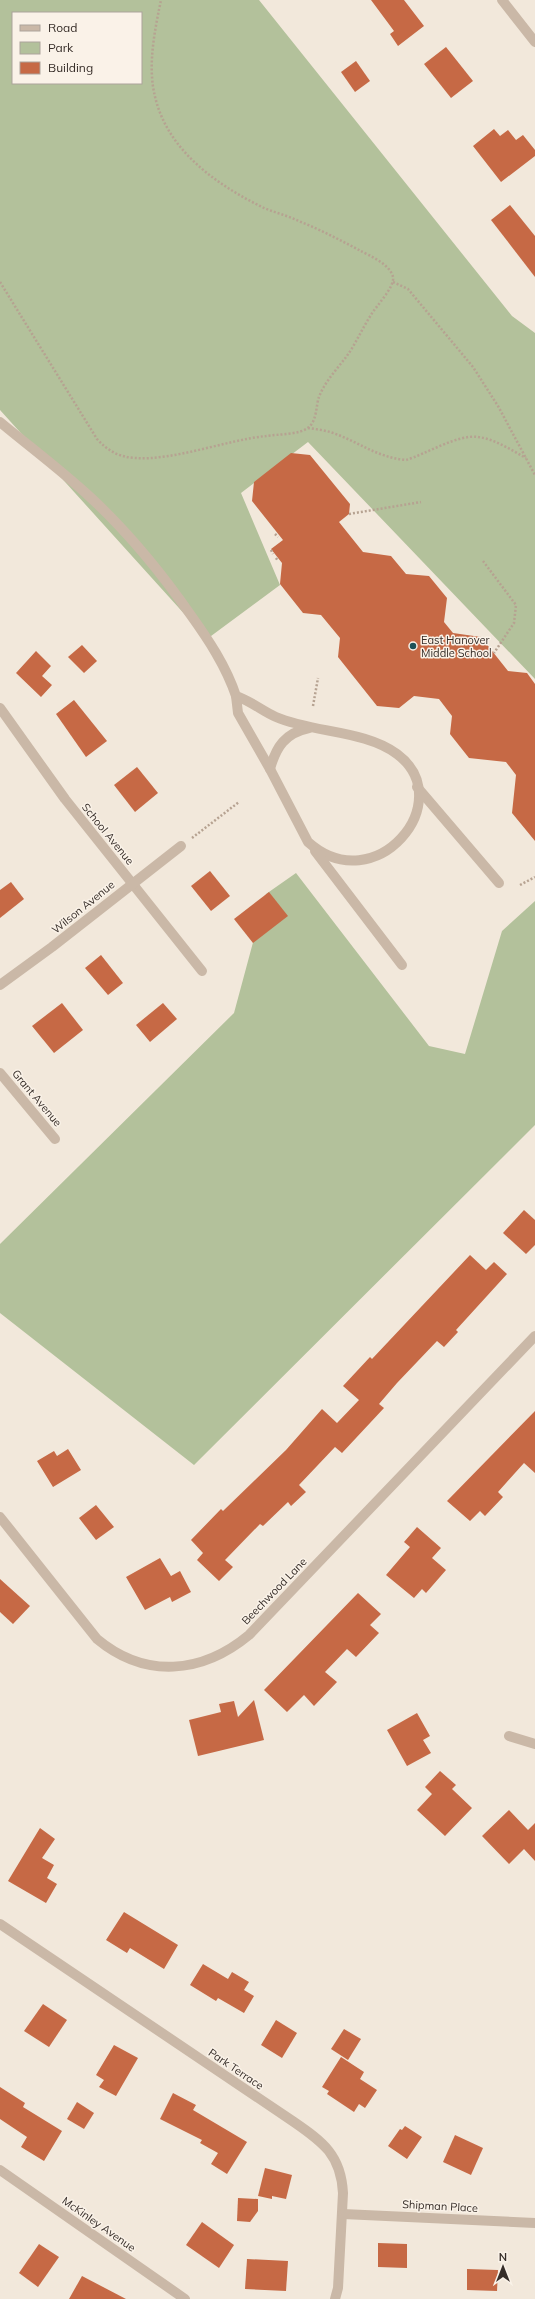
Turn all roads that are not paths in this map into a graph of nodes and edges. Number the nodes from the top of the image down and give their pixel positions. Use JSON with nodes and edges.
{"nodes":[{"id":1,"x":502,"y":0,"type":"edge"},
{"id":2,"x":535,"y":42,"type":"edge"},
{"id":3,"x":0,"y":422,"type":"edge"},
{"id":4,"x":236,"y":696,"type":"junction"},
{"id":5,"x":0,"y":708,"type":"edge"},
{"id":6,"x":312,"y":728,"type":"junction"},
{"id":7,"x":270,"y":769,"type":"junction"},
{"id":8,"x":417,"y":787,"type":"junction"},
{"id":9,"x":308,"y":842,"type":"junction"},
{"id":10,"x":181,"y":846,"type":"road end"},
{"id":11,"x":132,"y":883,"type":"junction"},
{"id":12,"x":499,"y":883,"type":"dead end"},
{"id":13,"x":402,"y":965,"type":"dead end"},
{"id":14,"x":202,"y":971,"type":"dead end"},
{"id":15,"x":0,"y":985,"type":"edge"},
{"id":16,"x":0,"y":1073,"type":"edge"},
{"id":17,"x":55,"y":1139,"type":"dead end"},
{"id":18,"x":535,"y":1336,"type":"edge"},
{"id":19,"x":2,"y":1523,"type":"edge"},
{"id":20,"x":508,"y":1736,"type":"dead end"},
{"id":21,"x":535,"y":1744,"type":"edge"},
{"id":22,"x":0,"y":1924,"type":"edge"},
{"id":23,"x":0,"y":2170,"type":"edge"},
{"id":24,"x":343,"y":2214,"type":"junction"},
{"id":25,"x":535,"y":2223,"type":"edge"},
{"id":26,"x":185,"y":2299,"type":"edge"},
{"id":27,"x":336,"y":2299,"type":"edge"}],
"edges":[{"from":1,"to":2,"type":"street"},
{"from":3,"to":4,"type":"street"},
{"from":4,"to":6,"type":"street"},
{"from":4,"to":7,"type":"street"},
{"from":5,"to":11,"type":"street","name":"School Avenue"},
{"from":6,"to":7,"type":"street"},
{"from":6,"to":8,"type":"street"},
{"from":7,"to":9,"type":"street"},
{"from":8,"to":9,"type":"street"},
{"from":8,"to":12,"type":"street"},
{"from":9,"to":13,"type":"street"},
{"from":10,"to":11,"type":"street","name":"Wilson Avenue"},
{"from":11,"to":14,"type":"street","name":"School Avenue"},
{"from":11,"to":15,"type":"street","name":"Wilson Avenue"},
{"from":16,"to":17,"type":"street","name":"Grant Avenue"},
{"from":18,"to":19,"type":"street","name":"Beechwood Lane"},
{"from":20,"to":21,"type":"street"},
{"from":22,"to":24,"type":"street","name":"Park Terrace"},
{"from":23,"to":26,"type":"street","name":"McKinley Avenue"},
{"from":24,"to":25,"type":"street","name":"Shipman Place"},
{"from":24,"to":27,"type":"street","name":"Park Terrace"}]}
